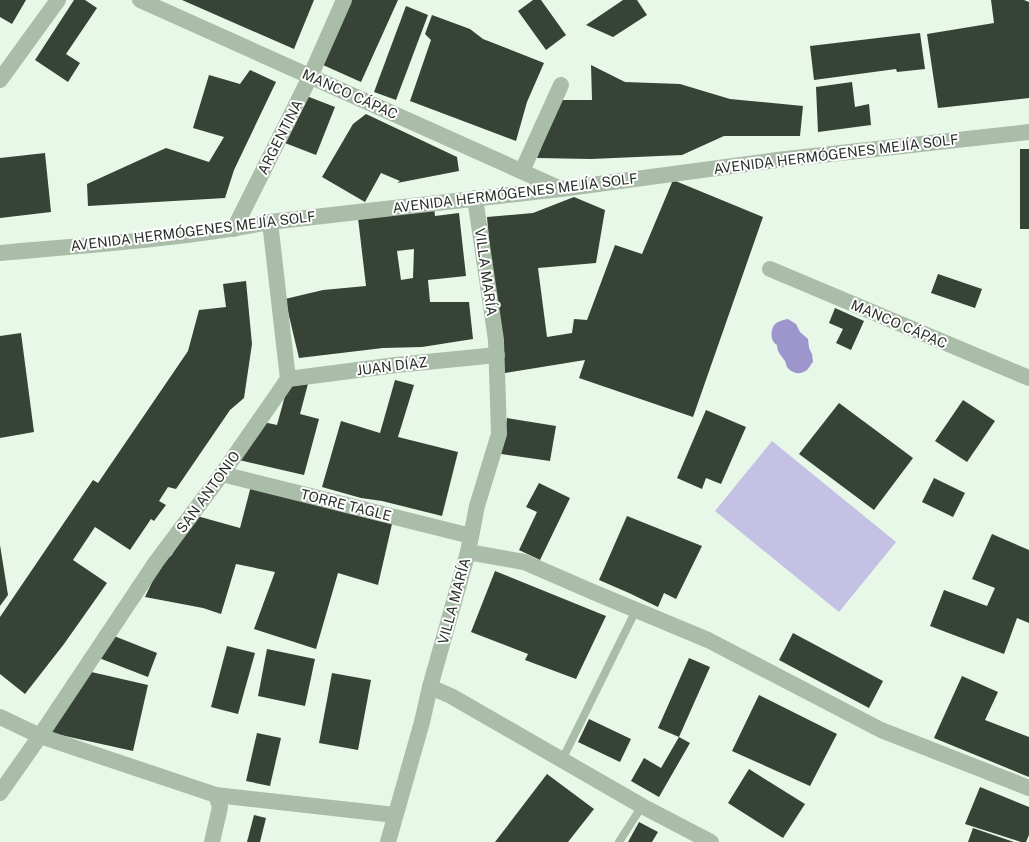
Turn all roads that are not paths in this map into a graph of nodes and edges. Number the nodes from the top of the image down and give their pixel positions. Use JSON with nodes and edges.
{"nodes":[{"id":1,"x":58,"y":0,"type":"edge"},
{"id":2,"x":140,"y":0,"type":"edge"},
{"id":3,"x":344,"y":0,"type":"edge"},
{"id":4,"x":310,"y":77,"type":"junction"},
{"id":5,"x":0,"y":80,"type":"edge"},
{"id":6,"x":561,"y":85,"type":"dead end"},
{"id":7,"x":1029,"y":132,"type":"edge"},
{"id":8,"x":522,"y":170,"type":"junction"},
{"id":9,"x":561,"y":189,"type":"junction"},
{"id":10,"x":475,"y":198,"type":"junction"},
{"id":11,"x":270,"y":222,"type":"junction"},
{"id":12,"x":234,"y":229,"type":"junction"},
{"id":13,"x":0,"y":253,"type":"edge"},
{"id":14,"x":770,"y":269,"type":"dead end"},
{"id":15,"x":496,"y":355,"type":"junction"},
{"id":16,"x":1029,"y":378,"type":"edge"},
{"id":17,"x":288,"y":379,"type":"junction"},
{"id":18,"x":222,"y":474,"type":"junction"},
{"id":19,"x":469,"y":544,"type":"junction"},
{"id":20,"x":636,"y":610,"type":"junction"},
{"id":21,"x":430,"y":687,"type":"junction"},
{"id":22,"x":0,"y":717,"type":"edge"},
{"id":23,"x":40,"y":736,"type":"junction"},
{"id":24,"x":562,"y":760,"type":"junction"},
{"id":25,"x":1029,"y":788,"type":"edge"},
{"id":26,"x":0,"y":793,"type":"edge"},
{"id":27,"x":216,"y":795,"type":"junction"},
{"id":28,"x":642,"y":806,"type":"junction"},
{"id":29,"x":395,"y":815,"type":"junction"},
{"id":30,"x":212,"y":842,"type":"edge"},
{"id":31,"x":388,"y":842,"type":"edge"},
{"id":32,"x":620,"y":842,"type":"edge"},
{"id":33,"x":711,"y":842,"type":"edge"}],
"edges":[{"from":1,"to":5,"type":"street"},
{"from":2,"to":4,"type":"street","name":"MANCO CÁPAC"},
{"from":3,"to":4,"type":"street","name":"ARGENTINA"},
{"from":4,"to":8,"type":"street","name":"MANCO CÁPAC"},
{"from":4,"to":12,"type":"street","name":"ARGENTINA"},
{"from":6,"to":8,"type":"street"},
{"from":7,"to":9,"type":"street","name":"AVENIDA HERMÓGENES MEJÍA SOLF"},
{"from":8,"to":9,"type":"street","name":"MANCO CÁPAC"},
{"from":9,"to":10,"type":"street","name":"AVENIDA HERMÓGENES MEJÍA SOLF"},
{"from":10,"to":11,"type":"street","name":"AVENIDA HERMÓGENES MEJÍA SOLF"},
{"from":10,"to":15,"type":"street","name":"VILLA MARÍA"},
{"from":11,"to":12,"type":"street","name":"AVENIDA HERMÓGENES MEJÍA SOLF"},
{"from":11,"to":17,"type":"street"},
{"from":12,"to":13,"type":"street","name":"AVENIDA HERMÓGENES MEJÍA SOLF"},
{"from":14,"to":16,"type":"street","name":"MANCO CÁPAC"},
{"from":15,"to":17,"type":"street","name":"JUAN DÍAZ"},
{"from":15,"to":19,"type":"street","name":"VILLA MARÍA"},
{"from":17,"to":18,"type":"street","name":"SAN ANTONIO"},
{"from":18,"to":19,"type":"street","name":"TORRE TAGLE"},
{"from":18,"to":23,"type":"street","name":"SAN ANTONIO"},
{"from":19,"to":20,"type":"street","name":"TORRE TAGLE"},
{"from":19,"to":21,"type":"street","name":"VILLA MARÍA"},
{"from":20,"to":24,"type":"lane"},
{"from":20,"to":25,"type":"street","name":"TORRE TAGLE"},
{"from":21,"to":24,"type":"street"},
{"from":21,"to":29,"type":"street","name":"VILLA MARÍA"},
{"from":22,"to":23,"type":"street"},
{"from":23,"to":26,"type":"street","name":"SAN ANTONIO"},
{"from":23,"to":27,"type":"street"},
{"from":24,"to":28,"type":"street"},
{"from":27,"to":29,"type":"street"},
{"from":27,"to":30,"type":"street"},
{"from":28,"to":32,"type":"lane"},
{"from":28,"to":33,"type":"street"},
{"from":29,"to":31,"type":"street","name":"VILLA MARÍA"}]}
